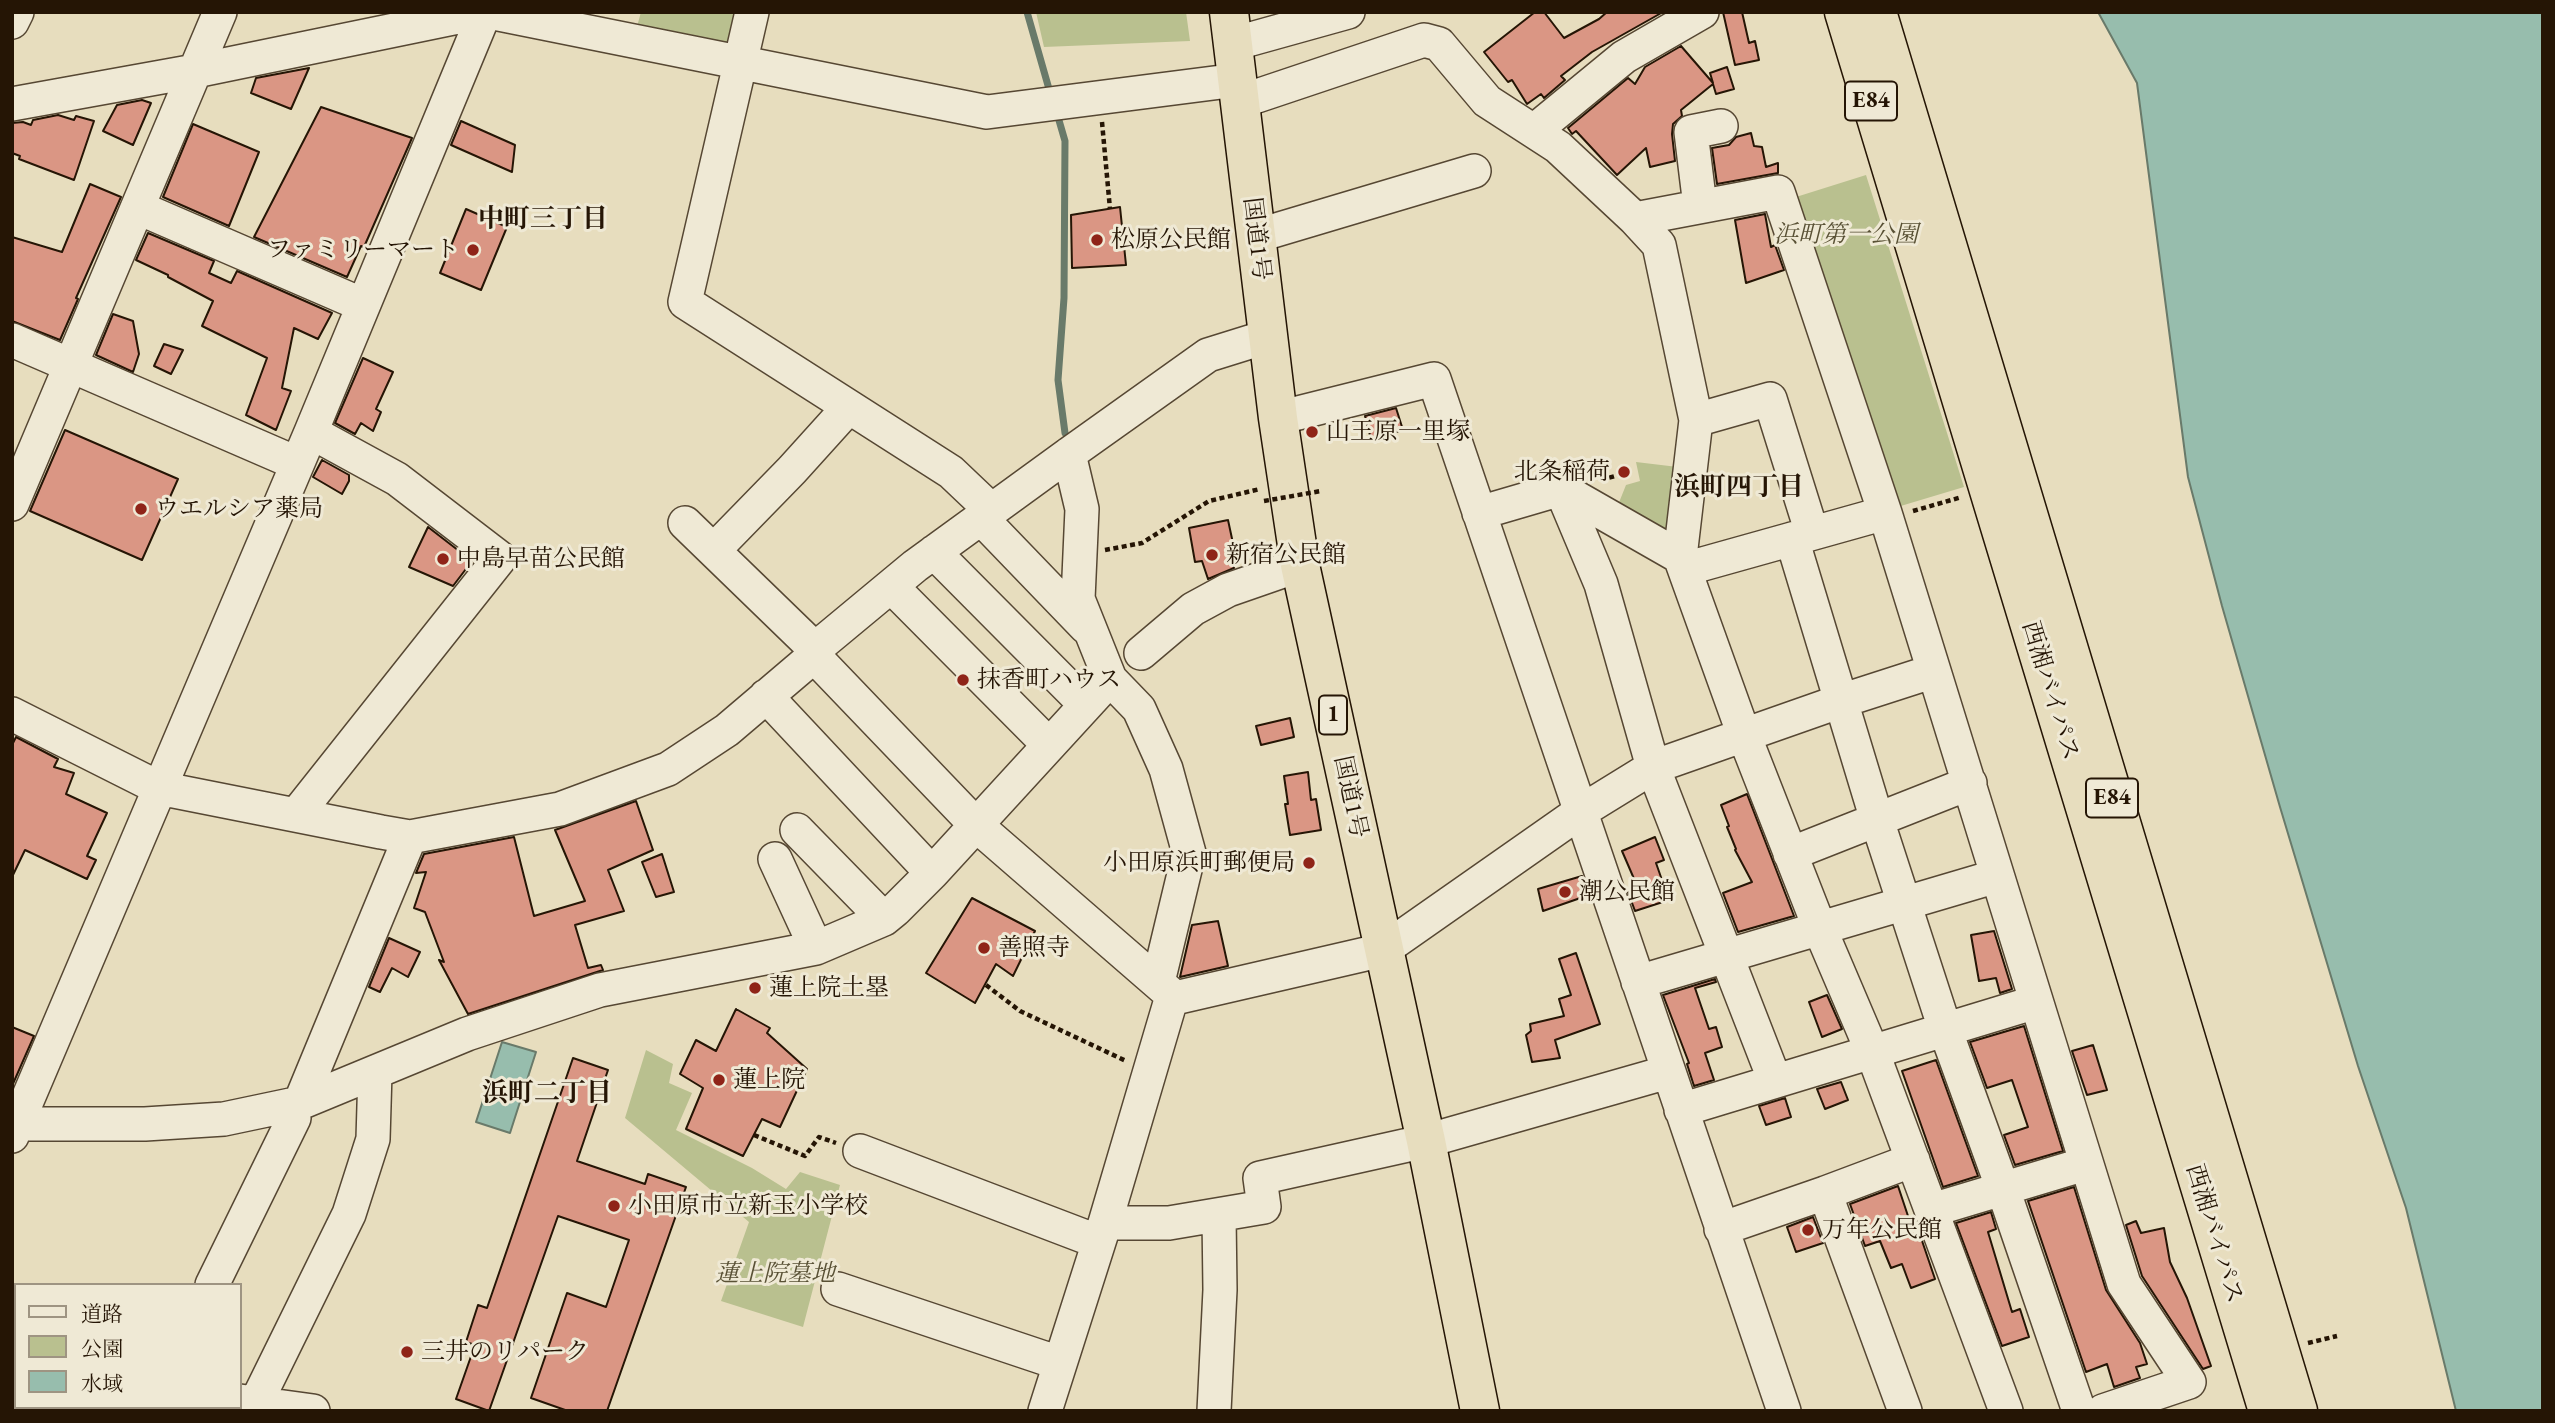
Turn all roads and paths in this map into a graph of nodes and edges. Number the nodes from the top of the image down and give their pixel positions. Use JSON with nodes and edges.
{"nodes":[{"id":1,"x":17,"y":12,"type":"edge"},
{"id":2,"x":220,"y":12,"type":"edge"},
{"id":3,"x":486,"y":12,"type":"edge"},
{"id":4,"x":752,"y":12,"type":"edge"},
{"id":5,"x":1348,"y":12,"type":"edge"},
{"id":6,"x":1429,"y":12,"type":"edge"},
{"id":7,"x":1702,"y":12,"type":"edge"},
{"id":8,"x":1844,"y":12,"type":"edge"},
{"id":9,"x":1877,"y":12,"type":"edge"},
{"id":10,"x":12,"y":22,"type":"edge"},
{"id":11,"x":1439,"y":44,"type":"junction"},
{"id":12,"x":1235,"y":59,"type":"edge"},
{"id":13,"x":742,"y":61,"type":"junction"},
{"id":14,"x":195,"y":71,"type":"junction"},
{"id":15,"x":1091,"y":98,"type":"junction"},
{"id":16,"x":12,"y":104,"type":"edge"},
{"id":17,"x":1721,"y":125,"type":"dead end"},
{"id":18,"x":1534,"y":131,"type":"junction"},
{"id":19,"x":1474,"y":171,"type":"dead end"},
{"id":20,"x":1700,"y":206,"type":"junction"},
{"id":21,"x":139,"y":208,"type":"junction"},
{"id":22,"x":1110,"y":209,"type":"dead end"},
{"id":23,"x":1635,"y":219,"type":"junction"},
{"id":24,"x":1256,"y":236,"type":"junction"},
{"id":25,"x":363,"y":305,"type":"junction"},
{"id":26,"x":1269,"y":336,"type":"junction"},
{"id":27,"x":12,"y":340,"type":"edge"},
{"id":28,"x":72,"y":365,"type":"junction"},
{"id":29,"x":848,"y":408,"type":"junction"},
{"id":30,"x":1278,"y":418,"type":"junction"},
{"id":31,"x":1696,"y":420,"type":"junction"},
{"id":32,"x":311,"y":432,"type":"junction"},
{"id":33,"x":1069,"y":454,"type":"junction"},
{"id":34,"x":296,"y":463,"type":"junction"},
{"id":35,"x":1560,"y":489,"type":"junction"},
{"id":36,"x":1291,"y":492,"type":"junction"},
{"id":37,"x":1967,"y":495,"type":"dead end"},
{"id":38,"x":12,"y":504,"type":"edge"},
{"id":39,"x":1479,"y":513,"type":"junction"},
{"id":40,"x":1885,"y":513,"type":"junction"},
{"id":41,"x":986,"y":514,"type":"junction"},
{"id":42,"x":685,"y":523,"type":"dead end"},
{"id":43,"x":1802,"y":536,"type":"junction"},
{"id":44,"x":714,"y":550,"type":"junction"},
{"id":45,"x":934,"y":552,"type":"junction"},
{"id":46,"x":1080,"y":555,"type":"junction"},
{"id":47,"x":1683,"y":563,"type":"junction"},
{"id":48,"x":1300,"y":565,"type":"junction"},
{"id":49,"x":891,"y":586,"type":"junction"},
{"id":50,"x":1091,"y":632,"type":"junction"},
{"id":51,"x":815,"y":652,"type":"junction"},
{"id":52,"x":1141,"y":653,"type":"dead end"},
{"id":53,"x":1934,"y":671,"type":"junction"},
{"id":54,"x":1110,"y":679,"type":"junction"},
{"id":55,"x":766,"y":696,"type":"junction"},
{"id":56,"x":1841,"y":701,"type":"junction"},
{"id":57,"x":1086,"y":705,"type":"junction"},
{"id":58,"x":12,"y":714,"type":"edge"},
{"id":59,"x":1744,"y":735,"type":"junction"},
{"id":60,"x":1049,"y":745,"type":"junction"},
{"id":61,"x":1654,"y":767,"type":"junction"},
{"id":62,"x":1970,"y":783,"type":"junction"},
{"id":63,"x":159,"y":788,"type":"junction"},
{"id":64,"x":1580,"y":812,"type":"junction"},
{"id":65,"x":296,"y":815,"type":"junction"},
{"id":66,"x":1877,"y":820,"type":"junction"},
{"id":67,"x":976,"y":825,"type":"junction"},
{"id":68,"x":797,"y":830,"type":"dead end"},
{"id":69,"x":410,"y":837,"type":"junction"},
{"id":70,"x":1790,"y":854,"type":"junction"},
{"id":71,"x":775,"y":859,"type":"dead end"},
{"id":72,"x":932,"y":873,"type":"junction"},
{"id":73,"x":1997,"y":876,"type":"junction"},
{"id":74,"x":1905,"y":903,"type":"junction"},
{"id":75,"x":884,"y":919,"type":"junction"},
{"id":76,"x":1820,"y":929,"type":"junction"},
{"id":77,"x":816,"y":948,"type":"junction"},
{"id":78,"x":1383,"y":950,"type":"junction"},
{"id":79,"x":1728,"y":956,"type":"junction"},
{"id":80,"x":1638,"y":982,"type":"junction"},
{"id":81,"x":986,"y":985,"type":"dead end"},
{"id":82,"x":1166,"y":990,"type":"junction"},
{"id":83,"x":2036,"y":1002,"type":"junction"},
{"id":84,"x":1945,"y":1029,"type":"junction"},
{"id":85,"x":1872,"y":1051,"type":"junction"},
{"id":86,"x":375,"y":1072,"type":"junction"},
{"id":87,"x":1668,"y":1072,"type":"junction"},
{"id":88,"x":1150,"y":1073,"type":"junction"},
{"id":89,"x":1775,"y":1081,"type":"junction"},
{"id":90,"x":297,"y":1110,"type":"junction"},
{"id":91,"x":1681,"y":1110,"type":"junction"},
{"id":92,"x":16,"y":1118,"type":"edge"},
{"id":93,"x":754,"y":1135,"type":"dead end"},
{"id":94,"x":1426,"y":1141,"type":"junction"},
{"id":95,"x":860,"y":1152,"type":"joint"},
{"id":96,"x":1913,"y":1160,"type":"junction"},
{"id":97,"x":2085,"y":1164,"type":"junction"},
{"id":98,"x":2003,"y":1189,"type":"junction"},
{"id":99,"x":1825,"y":1193,"type":"junction"},
{"id":100,"x":1932,"y":1210,"type":"junction"},
{"id":101,"x":1219,"y":1216,"type":"junction"},
{"id":102,"x":1721,"y":1229,"type":"junction"},
{"id":103,"x":1102,"y":1232,"type":"junction"},
{"id":104,"x":213,"y":1283,"type":"edge"},
{"id":105,"x":838,"y":1289,"type":"dead end"},
{"id":106,"x":2337,"y":1336,"type":"dead end"},
{"id":107,"x":2304,"y":1344,"type":"dead end"},
{"id":108,"x":1059,"y":1363,"type":"junction"},
{"id":109,"x":248,"y":1402,"type":"edge"},
{"id":110,"x":313,"y":1411,"type":"edge"},
{"id":111,"x":1045,"y":1411,"type":"edge"},
{"id":112,"x":1214,"y":1411,"type":"edge"},
{"id":113,"x":1480,"y":1411,"type":"edge"},
{"id":114,"x":1784,"y":1411,"type":"edge"},
{"id":115,"x":1905,"y":1411,"type":"edge"},
{"id":116,"x":2006,"y":1411,"type":"edge"},
{"id":117,"x":2079,"y":1411,"type":"edge"},
{"id":118,"x":2104,"y":1411,"type":"edge"},
{"id":119,"x":2268,"y":1411,"type":"edge"},
{"id":120,"x":2298,"y":1411,"type":"edge"}],
"edges":[{"from":1,"to":10,"type":"street"},
{"from":2,"to":14,"type":"street"},
{"from":3,"to":13,"type":"street"},
{"from":3,"to":14,"type":"street"},
{"from":3,"to":25,"type":"street"},
{"from":4,"to":13,"type":"street"},
{"from":5,"to":12,"type":"street"},
{"from":6,"to":11,"type":"street"},
{"from":7,"to":18,"type":"street"},
{"from":8,"to":119,"type":"highway","name":"西湘バイパス","number":"E84"},
{"from":9,"to":120,"type":"highway","name":"西湘バイパス","number":"E84"},
{"from":11,"to":12,"type":"street"},
{"from":11,"to":18,"type":"street"},
{"from":12,"to":15,"type":"street"},
{"from":12,"to":24,"type":"highway","name":"国道1号","number":"1"},
{"from":13,"to":15,"type":"street"},
{"from":13,"to":29,"type":"street"},
{"from":14,"to":16,"type":"street"},
{"from":14,"to":21,"type":"street"},
{"from":15,"to":22,"type":"path"},
{"from":17,"to":20,"type":"street"},
{"from":18,"to":23,"type":"street"},
{"from":19,"to":24,"type":"street"},
{"from":20,"to":23,"type":"street"},
{"from":20,"to":40,"type":"street"},
{"from":21,"to":25,"type":"street"},
{"from":21,"to":28,"type":"street"},
{"from":23,"to":31,"type":"street"},
{"from":24,"to":26,"type":"highway","name":"国道1号","number":"1"},
{"from":25,"to":32,"type":"street"},
{"from":26,"to":30,"type":"highway","name":"国道1号","number":"1"},
{"from":26,"to":33,"type":"street"},
{"from":27,"to":28,"type":"street"},
{"from":28,"to":34,"type":"street"},
{"from":28,"to":38,"type":"street"},
{"from":29,"to":41,"type":"street"},
{"from":29,"to":44,"type":"street"},
{"from":30,"to":36,"type":"highway","name":"国道1号","number":"1"},
{"from":30,"to":39,"type":"street"},
{"from":31,"to":43,"type":"street"},
{"from":31,"to":47,"type":"street"},
{"from":32,"to":34,"type":"street"},
{"from":32,"to":65,"type":"street"},
{"from":33,"to":41,"type":"street"},
{"from":33,"to":46,"type":"street"},
{"from":34,"to":63,"type":"street"},
{"from":35,"to":39,"type":"street"},
{"from":35,"to":47,"type":"street"},
{"from":35,"to":61,"type":"street"},
{"from":36,"to":36,"type":"path","bridge":true},
{"from":36,"to":46,"type":"path"},
{"from":36,"to":48,"type":"highway","name":"国道1号","number":"1"},
{"from":37,"to":40,"type":"path"},
{"from":39,"to":64,"type":"street"},
{"from":40,"to":43,"type":"street"},
{"from":40,"to":53,"type":"street"},
{"from":41,"to":45,"type":"street"},
{"from":41,"to":50,"type":"street"},
{"from":42,"to":44,"type":"street"},
{"from":43,"to":47,"type":"street"},
{"from":43,"to":56,"type":"street"},
{"from":44,"to":51,"type":"street"},
{"from":45,"to":49,"type":"street"},
{"from":45,"to":57,"type":"street"},
{"from":46,"to":50,"type":"street"},
{"from":47,"to":59,"type":"street"},
{"from":48,"to":52,"type":"street"},
{"from":48,"to":78,"type":"highway","name":"国道1号","number":"1"},
{"from":49,"to":51,"type":"street"},
{"from":49,"to":60,"type":"street"},
{"from":50,"to":54,"type":"street"},
{"from":51,"to":55,"type":"street"},
{"from":51,"to":67,"type":"street"},
{"from":53,"to":56,"type":"street"},
{"from":53,"to":62,"type":"street"},
{"from":54,"to":57,"type":"street"},
{"from":54,"to":82,"type":"street"},
{"from":55,"to":69,"type":"street"},
{"from":55,"to":72,"type":"street"},
{"from":56,"to":59,"type":"street"},
{"from":56,"to":66,"type":"street"},
{"from":57,"to":60,"type":"street"},
{"from":58,"to":63,"type":"street"},
{"from":59,"to":61,"type":"street"},
{"from":59,"to":70,"type":"street"},
{"from":60,"to":67,"type":"street"},
{"from":61,"to":64,"type":"street"},
{"from":61,"to":79,"type":"street"},
{"from":62,"to":66,"type":"street"},
{"from":62,"to":73,"type":"street"},
{"from":63,"to":65,"type":"street"},
{"from":63,"to":92,"type":"street"},
{"from":64,"to":78,"type":"street"},
{"from":64,"to":80,"type":"street"},
{"from":65,"to":69,"type":"street"},
{"from":66,"to":70,"type":"street"},
{"from":66,"to":74,"type":"street"},
{"from":67,"to":72,"type":"street"},
{"from":67,"to":82,"type":"street"},
{"from":68,"to":75,"type":"street"},
{"from":69,"to":90,"type":"street"},
{"from":70,"to":76,"type":"street"},
{"from":71,"to":77,"type":"street"},
{"from":72,"to":75,"type":"street"},
{"from":73,"to":74,"type":"street"},
{"from":73,"to":83,"type":"street"},
{"from":74,"to":76,"type":"street"},
{"from":74,"to":84,"type":"street"},
{"from":75,"to":77,"type":"street"},
{"from":76,"to":79,"type":"street"},
{"from":76,"to":85,"type":"street"},
{"from":77,"to":86,"type":"street"},
{"from":78,"to":82,"type":"street"},
{"from":78,"to":94,"type":"highway","name":"国道1号","number":"1"},
{"from":79,"to":80,"type":"street"},
{"from":79,"to":89,"type":"street"},
{"from":80,"to":87,"type":"street"},
{"from":81,"to":88,"type":"path"},
{"from":82,"to":88,"type":"street"},
{"from":83,"to":84,"type":"street"},
{"from":83,"to":97,"type":"street"},
{"from":84,"to":85,"type":"street"},
{"from":84,"to":98,"type":"street"},
{"from":85,"to":89,"type":"street"},
{"from":85,"to":96,"type":"street"},
{"from":86,"to":90,"type":"street"},
{"from":86,"to":109,"type":"street"},
{"from":87,"to":91,"type":"street"},
{"from":87,"to":94,"type":"street"},
{"from":88,"to":103,"type":"street"},
{"from":89,"to":91,"type":"street"},
{"from":90,"to":92,"type":"street"},
{"from":90,"to":104,"type":"street"},
{"from":91,"to":102,"type":"street"},
{"from":93,"to":95,"type":"path"},
{"from":94,"to":101,"type":"street"},
{"from":94,"to":113,"type":"highway","name":"国道1号","number":"1"},
{"from":95,"to":103,"type":"street"},
{"from":96,"to":99,"type":"street"},
{"from":96,"to":100,"type":"street"},
{"from":97,"to":98,"type":"street"},
{"from":97,"to":118,"type":"street"},
{"from":98,"to":100,"type":"street"},
{"from":98,"to":117,"type":"street"},
{"from":99,"to":102,"type":"street"},
{"from":99,"to":115,"type":"street"},
{"from":100,"to":116,"type":"street"},
{"from":101,"to":103,"type":"street"},
{"from":101,"to":112,"type":"street"},
{"from":102,"to":114,"type":"street"},
{"from":103,"to":108,"type":"street"},
{"from":105,"to":108,"type":"street"},
{"from":106,"to":107,"type":"path"},
{"from":108,"to":111,"type":"street"},
{"from":109,"to":110,"type":"street"}]}
